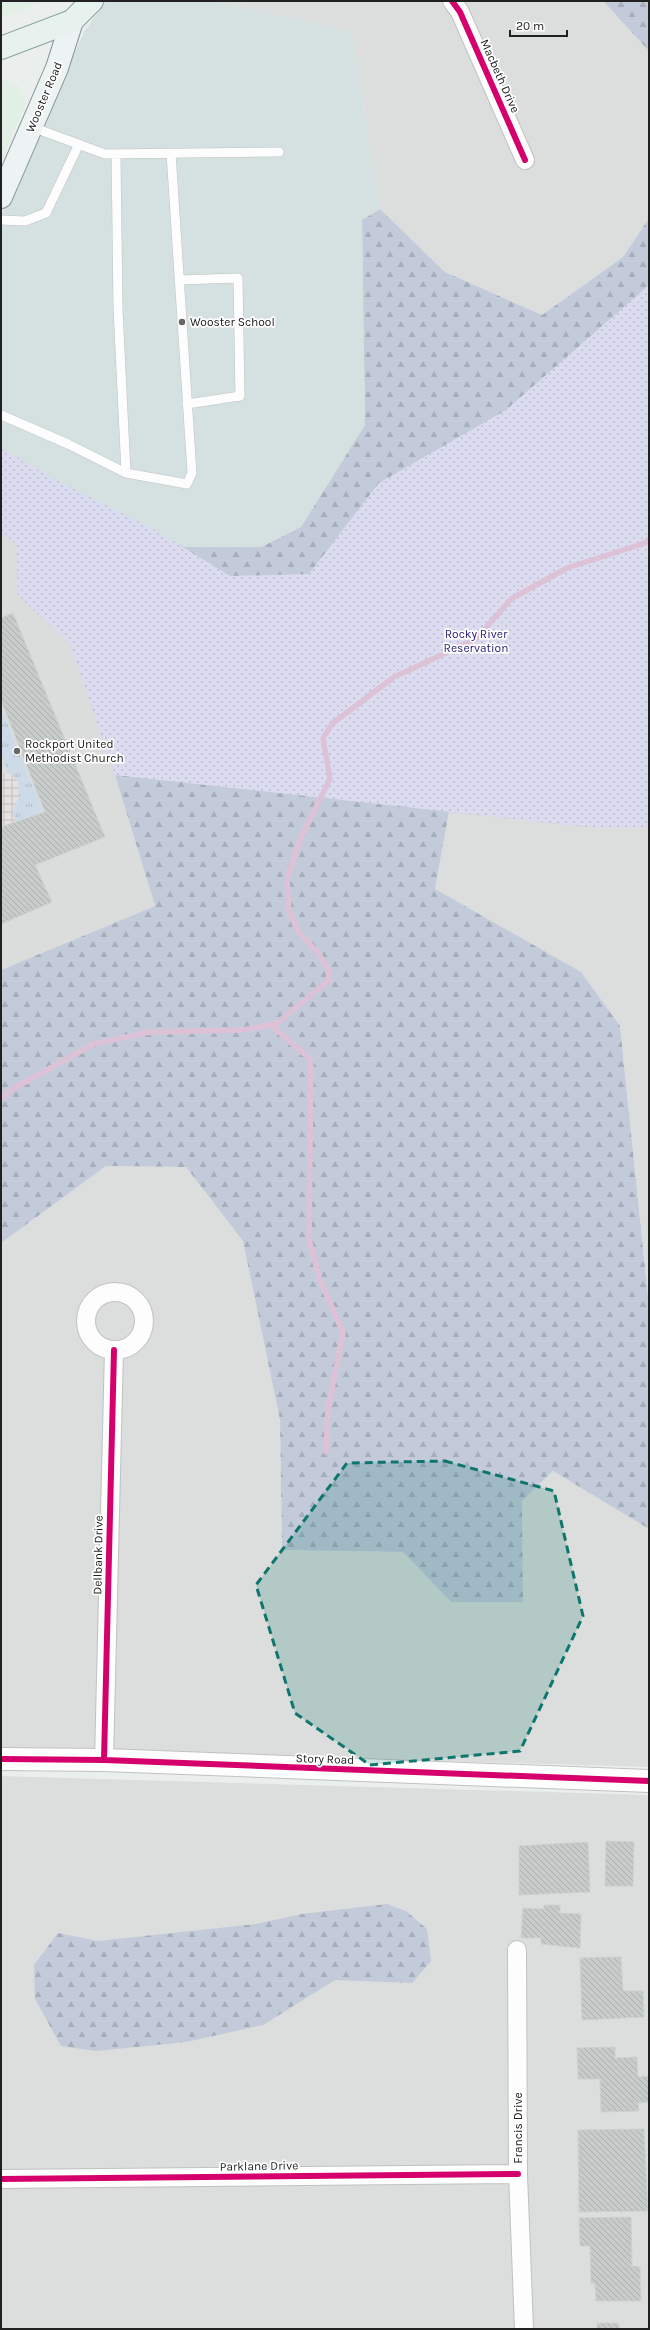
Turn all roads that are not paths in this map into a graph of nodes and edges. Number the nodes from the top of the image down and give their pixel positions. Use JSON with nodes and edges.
{"nodes":[{"id":1,"x":92,"y":1,"type":"edge"},
{"id":2,"x":452,"y":1,"type":"edge"},
{"id":3,"x":72,"y":21,"type":"junction"},
{"id":4,"x":1,"y":48,"type":"edge"},
{"id":5,"x":32,"y":126,"type":"junction"},
{"id":6,"x":79,"y":144,"type":"junction"},
{"id":7,"x":280,"y":152,"type":"dead end"},
{"id":8,"x":171,"y":153,"type":"junction"},
{"id":9,"x":116,"y":154,"type":"junction"},
{"id":10,"x":525,"y":160,"type":"dead end"},
{"id":11,"x":1,"y":198,"type":"edge"},
{"id":12,"x":1,"y":220,"type":"edge"},
{"id":13,"x":179,"y":280,"type":"junction"},
{"id":14,"x":188,"y":404,"type":"junction"},
{"id":15,"x":1,"y":415,"type":"edge"},
{"id":16,"x":126,"y":473,"type":"junction"},
{"id":17,"x":114,"y":1350,"type":"dead end"},
{"id":18,"x":1,"y":1759,"type":"edge"},
{"id":19,"x":104,"y":1760,"type":"junction"},
{"id":20,"x":649,"y":1781,"type":"edge"},
{"id":21,"x":517,"y":1950,"type":"dead end"},
{"id":22,"x":518,"y":2174,"type":"junction"},
{"id":23,"x":1,"y":2179,"type":"edge"},
{"id":24,"x":524,"y":2329,"type":"edge"}],
"edges":[{"from":1,"to":3,"type":"main road","name":"Wooster Road"},
{"from":2,"to":10,"type":"street","name":"Macbeth Drive"},
{"from":3,"to":4,"type":"main road"},
{"from":3,"to":5,"type":"main road","name":"Wooster Road"},
{"from":5,"to":6,"type":"lane"},
{"from":5,"to":11,"type":"main road","name":"Wooster Road"},
{"from":6,"to":9,"type":"lane"},
{"from":6,"to":12,"type":"lane"},
{"from":7,"to":8,"type":"lane"},
{"from":8,"to":9,"type":"lane"},
{"from":8,"to":13,"type":"lane"},
{"from":9,"to":16,"type":"lane"},
{"from":13,"to":14,"type":"lane"},
{"from":13,"to":14,"type":"lane"},
{"from":14,"to":16,"type":"lane"},
{"from":15,"to":16,"type":"lane"},
{"from":17,"to":19,"type":"street","name":"Dellbank Drive"},
{"from":18,"to":19,"type":"street","name":"Story Road"},
{"from":19,"to":20,"type":"street","name":"Story Road"},
{"from":21,"to":22,"type":"street","name":"Francis Drive"},
{"from":22,"to":23,"type":"street","name":"Parklane Drive"},
{"from":22,"to":24,"type":"street","name":"Francis Drive"}]}
